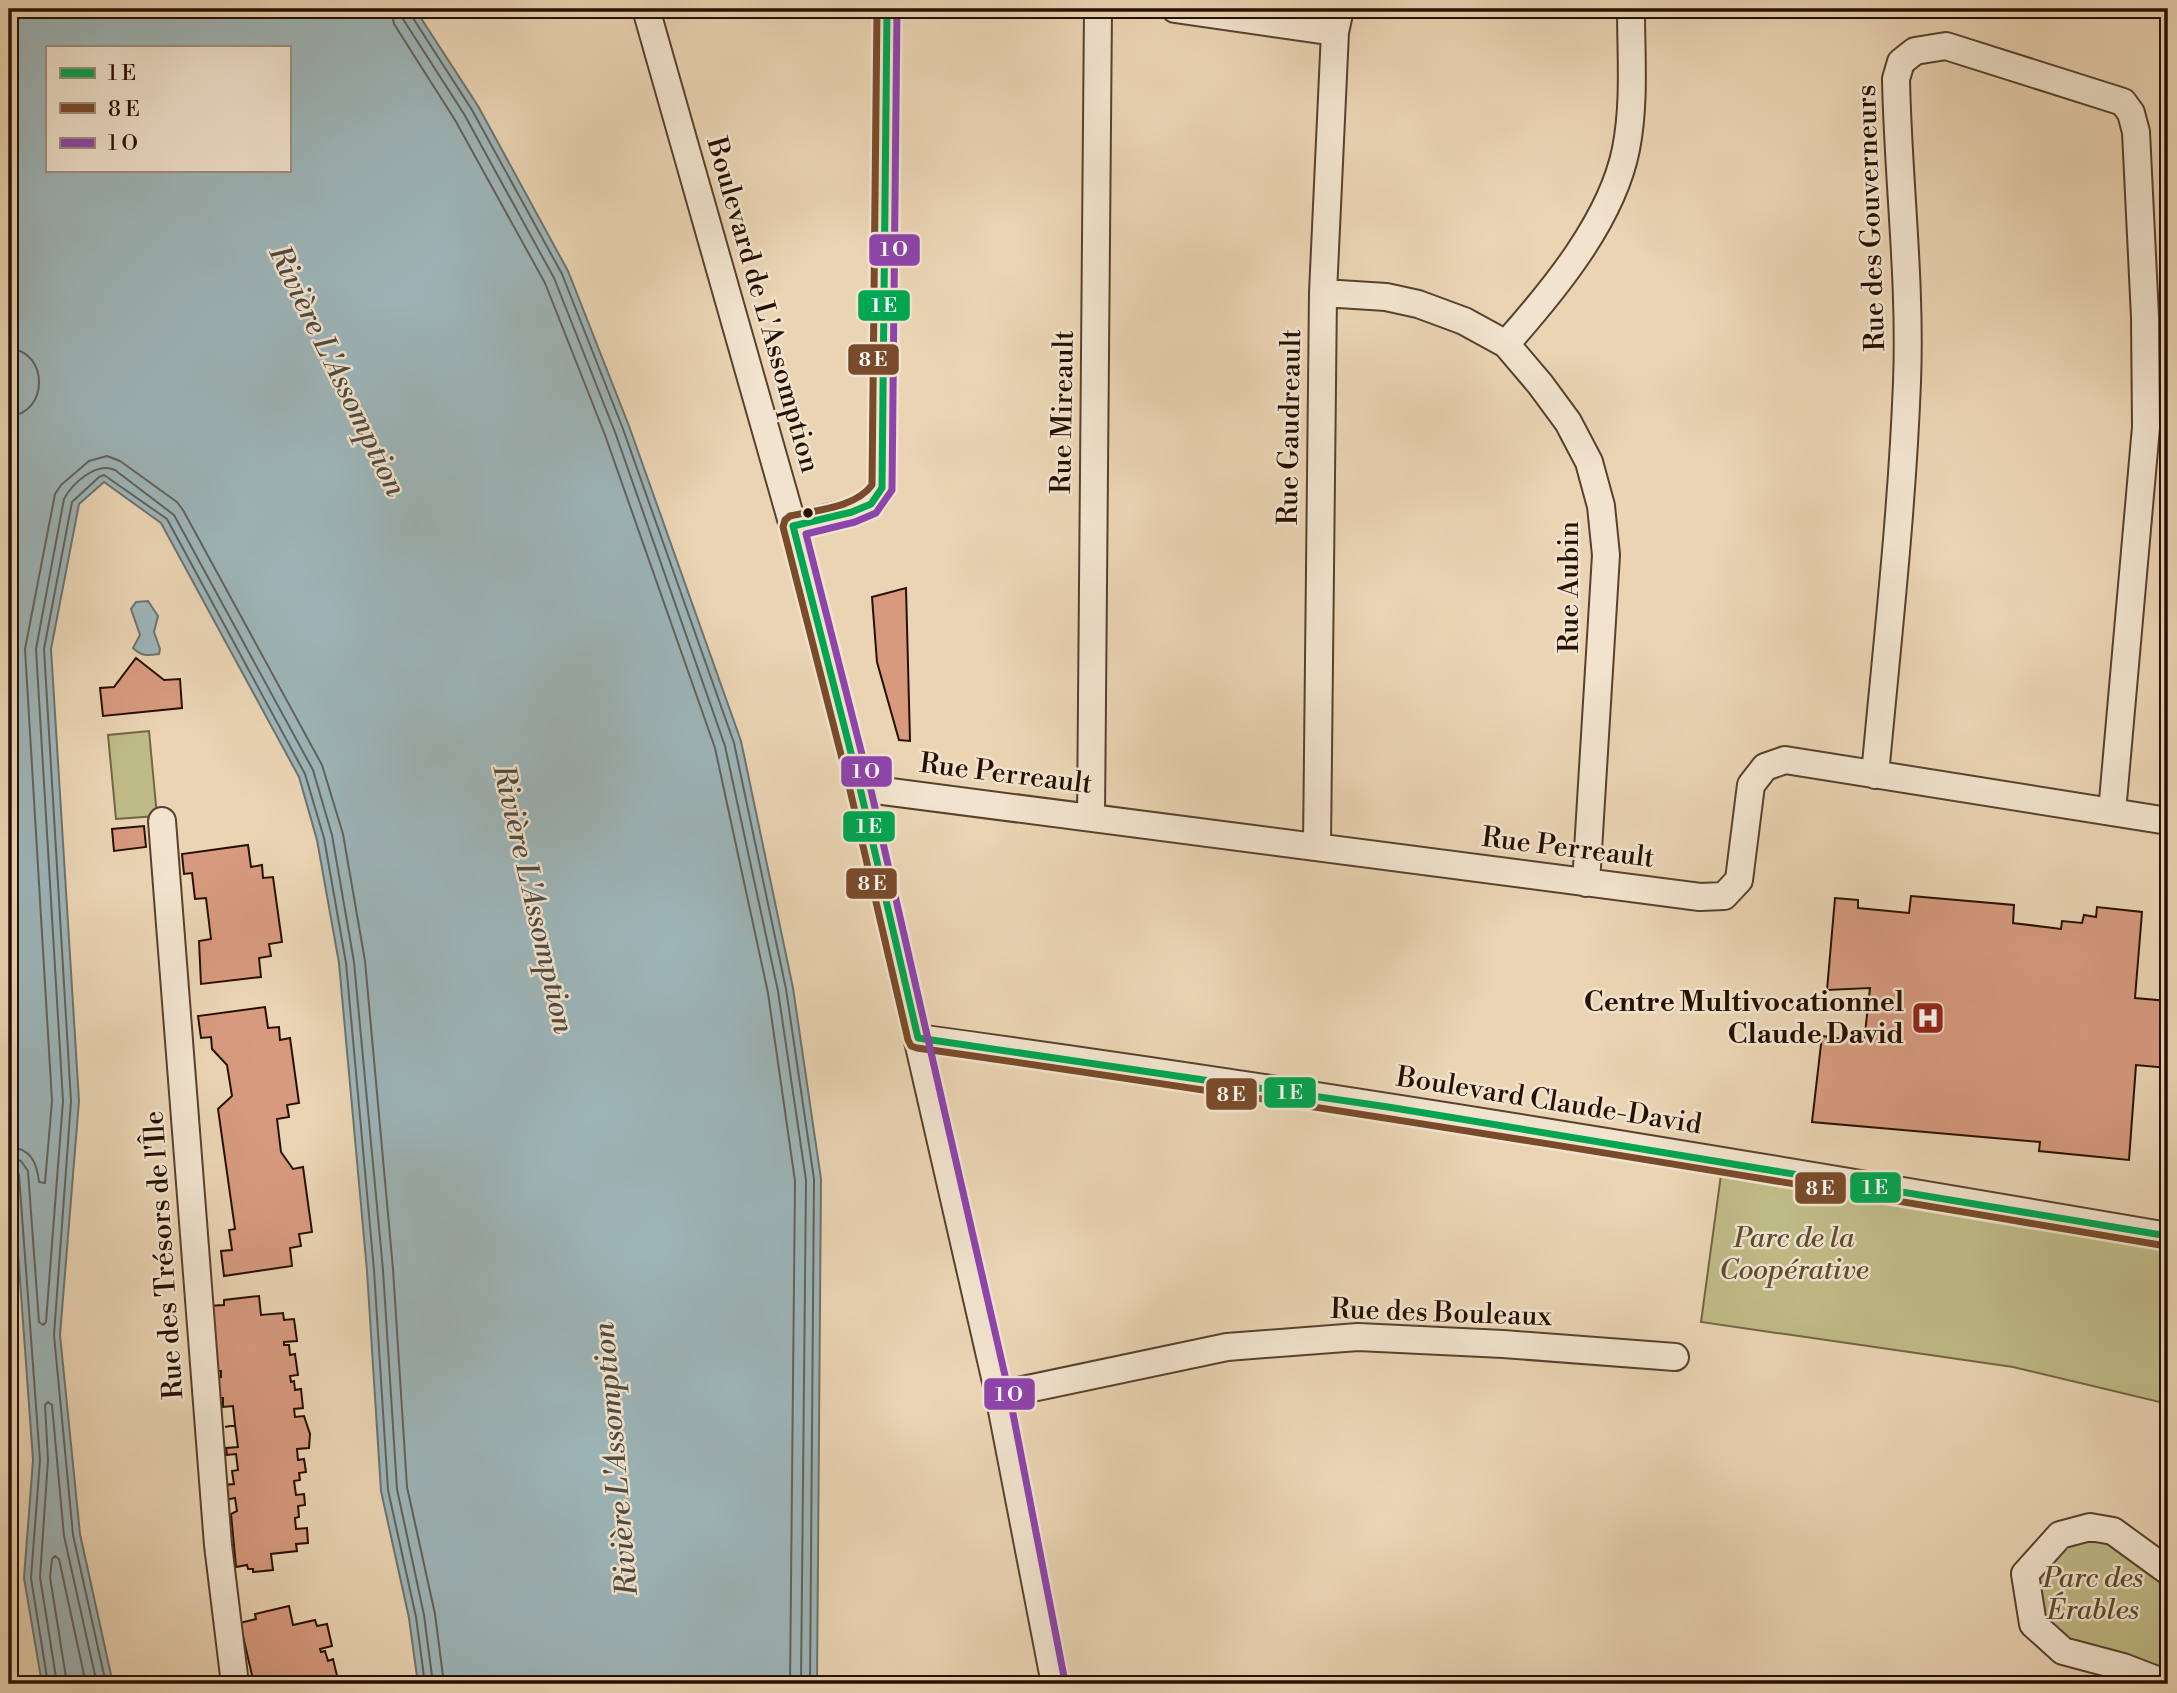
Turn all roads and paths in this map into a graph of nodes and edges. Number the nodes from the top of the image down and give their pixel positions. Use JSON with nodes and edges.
{"nodes":[{"id":1,"x":646,"y":9,"type":"edge"},
{"id":2,"x":887,"y":9,"type":"edge"},
{"id":3,"x":1098,"y":9,"type":"edge"},
{"id":4,"x":1175,"y":9,"type":"edge"},
{"id":5,"x":1631,"y":9,"type":"edge"},
{"id":6,"x":1338,"y":21,"type":"edge"},
{"id":7,"x":1323,"y":293,"type":"junction"},
{"id":8,"x":1506,"y":344,"type":"junction"},
{"id":9,"x":793,"y":526,"type":"junction"},
{"id":10,"x":1875,"y":775,"type":"junction"},
{"id":11,"x":860,"y":788,"type":"junction"},
{"id":12,"x":2112,"y":812,"type":"junction"},
{"id":13,"x":1091,"y":816,"type":"junction"},
{"id":14,"x":162,"y":821,"type":"dead end"},
{"id":15,"x":2168,"y":821,"type":"edge"},
{"id":16,"x":1318,"y":846,"type":"junction"},
{"id":17,"x":1586,"y":883,"type":"junction"},
{"id":18,"x":918,"y":1038,"type":"junction"},
{"id":19,"x":2168,"y":1236,"type":"edge"},
{"id":20,"x":1675,"y":1357,"type":"dead end"},
{"id":21,"x":999,"y":1395,"type":"junction"},
{"id":22,"x":2168,"y":1571,"type":"edge"},
{"id":23,"x":236,"y":1684,"type":"edge"},
{"id":24,"x":1055,"y":1684,"type":"edge"},
{"id":25,"x":2167,"y":1684,"type":"edge"}],
"edges":[{"from":1,"to":9,"type":"street","name":"Boulevard de L'Assomption"},
{"from":2,"to":9,"type":"street"},
{"from":3,"to":13,"type":"street","name":"Rue Mireault"},
{"from":4,"to":6,"type":"street"},
{"from":5,"to":8,"type":"street"},
{"from":6,"to":7,"type":"street","name":"Rue Gaudreault"},
{"from":7,"to":8,"type":"street","name":"Rue Aubin"},
{"from":7,"to":16,"type":"street","name":"Rue Gaudreault"},
{"from":8,"to":17,"type":"street","name":"Rue Aubin"},
{"from":9,"to":11,"type":"street","name":"Boulevard de L'Assomption"},
{"from":10,"to":12,"type":"street","name":"Rue Perreault"},
{"from":10,"to":12,"type":"street","name":"Rue des Gouverneurs"},
{"from":10,"to":17,"type":"street","name":"Rue Perreault"},
{"from":11,"to":13,"type":"street","name":"Rue Perreault"},
{"from":11,"to":18,"type":"street","name":"Boulevard de L'Assomption"},
{"from":12,"to":15,"type":"street","name":"Rue Perreault"},
{"from":13,"to":16,"type":"street","name":"Rue Perreault"},
{"from":14,"to":23,"type":"street","name":"Rue des Trésors de l'Île"},
{"from":16,"to":17,"type":"street","name":"Rue Perreault"},
{"from":18,"to":19,"type":"street","name":"Boulevard Claude-David"},
{"from":18,"to":21,"type":"street","name":"Boulevard de L'Assomption"},
{"from":20,"to":21,"type":"street","name":"Rue des Bouleaux"},
{"from":21,"to":24,"type":"street","name":"Boulevard de L'Assomption"},
{"from":22,"to":25,"type":"street"}]}
